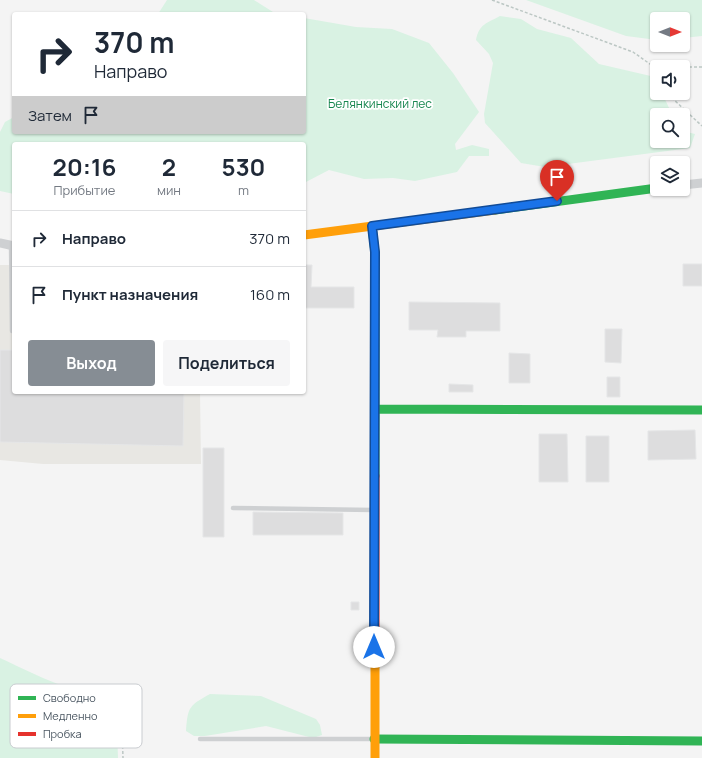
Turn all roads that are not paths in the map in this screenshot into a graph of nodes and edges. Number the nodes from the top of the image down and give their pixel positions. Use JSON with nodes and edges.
{"nodes":[{"id":1,"x":702,"y":183,"type":"edge"},
{"id":2,"x":690,"y":184,"type":"edge"},
{"id":3,"x":650,"y":189,"type":"edge"},
{"id":4,"x":372,"y":226,"type":"junction"},
{"id":5,"x":306,"y":235,"type":"edge"},
{"id":6,"x":0,"y":243,"type":"edge"},
{"id":7,"x":12,"y":246,"type":"edge"},
{"id":8,"x":12,"y":331,"type":"dead end"},
{"id":9,"x":375,"y":409,"type":"junction"},
{"id":10,"x":702,"y":410,"type":"edge"},
{"id":11,"x":233,"y":508,"type":"dead end"},
{"id":12,"x":374,"y":510,"type":"junction"},
{"id":13,"x":200,"y":739,"type":"dead end"},
{"id":14,"x":374,"y":739,"type":"junction"},
{"id":15,"x":702,"y":741,"type":"edge"},
{"id":16,"x":374,"y":758,"type":"edge"}],
"edges":[{"from":1,"to":2,"type":"street"},
{"from":3,"to":4,"type":"street"},
{"from":4,"to":5,"type":"street"},
{"from":4,"to":9,"type":"street"},
{"from":6,"to":7,"type":"street"},
{"from":7,"to":8,"type":"lane"},
{"from":9,"to":10,"type":"street"},
{"from":9,"to":12,"type":"street"},
{"from":11,"to":12,"type":"lane"},
{"from":12,"to":14,"type":"street"},
{"from":13,"to":14,"type":"lane"},
{"from":14,"to":15,"type":"street"},
{"from":14,"to":16,"type":"street"}]}
